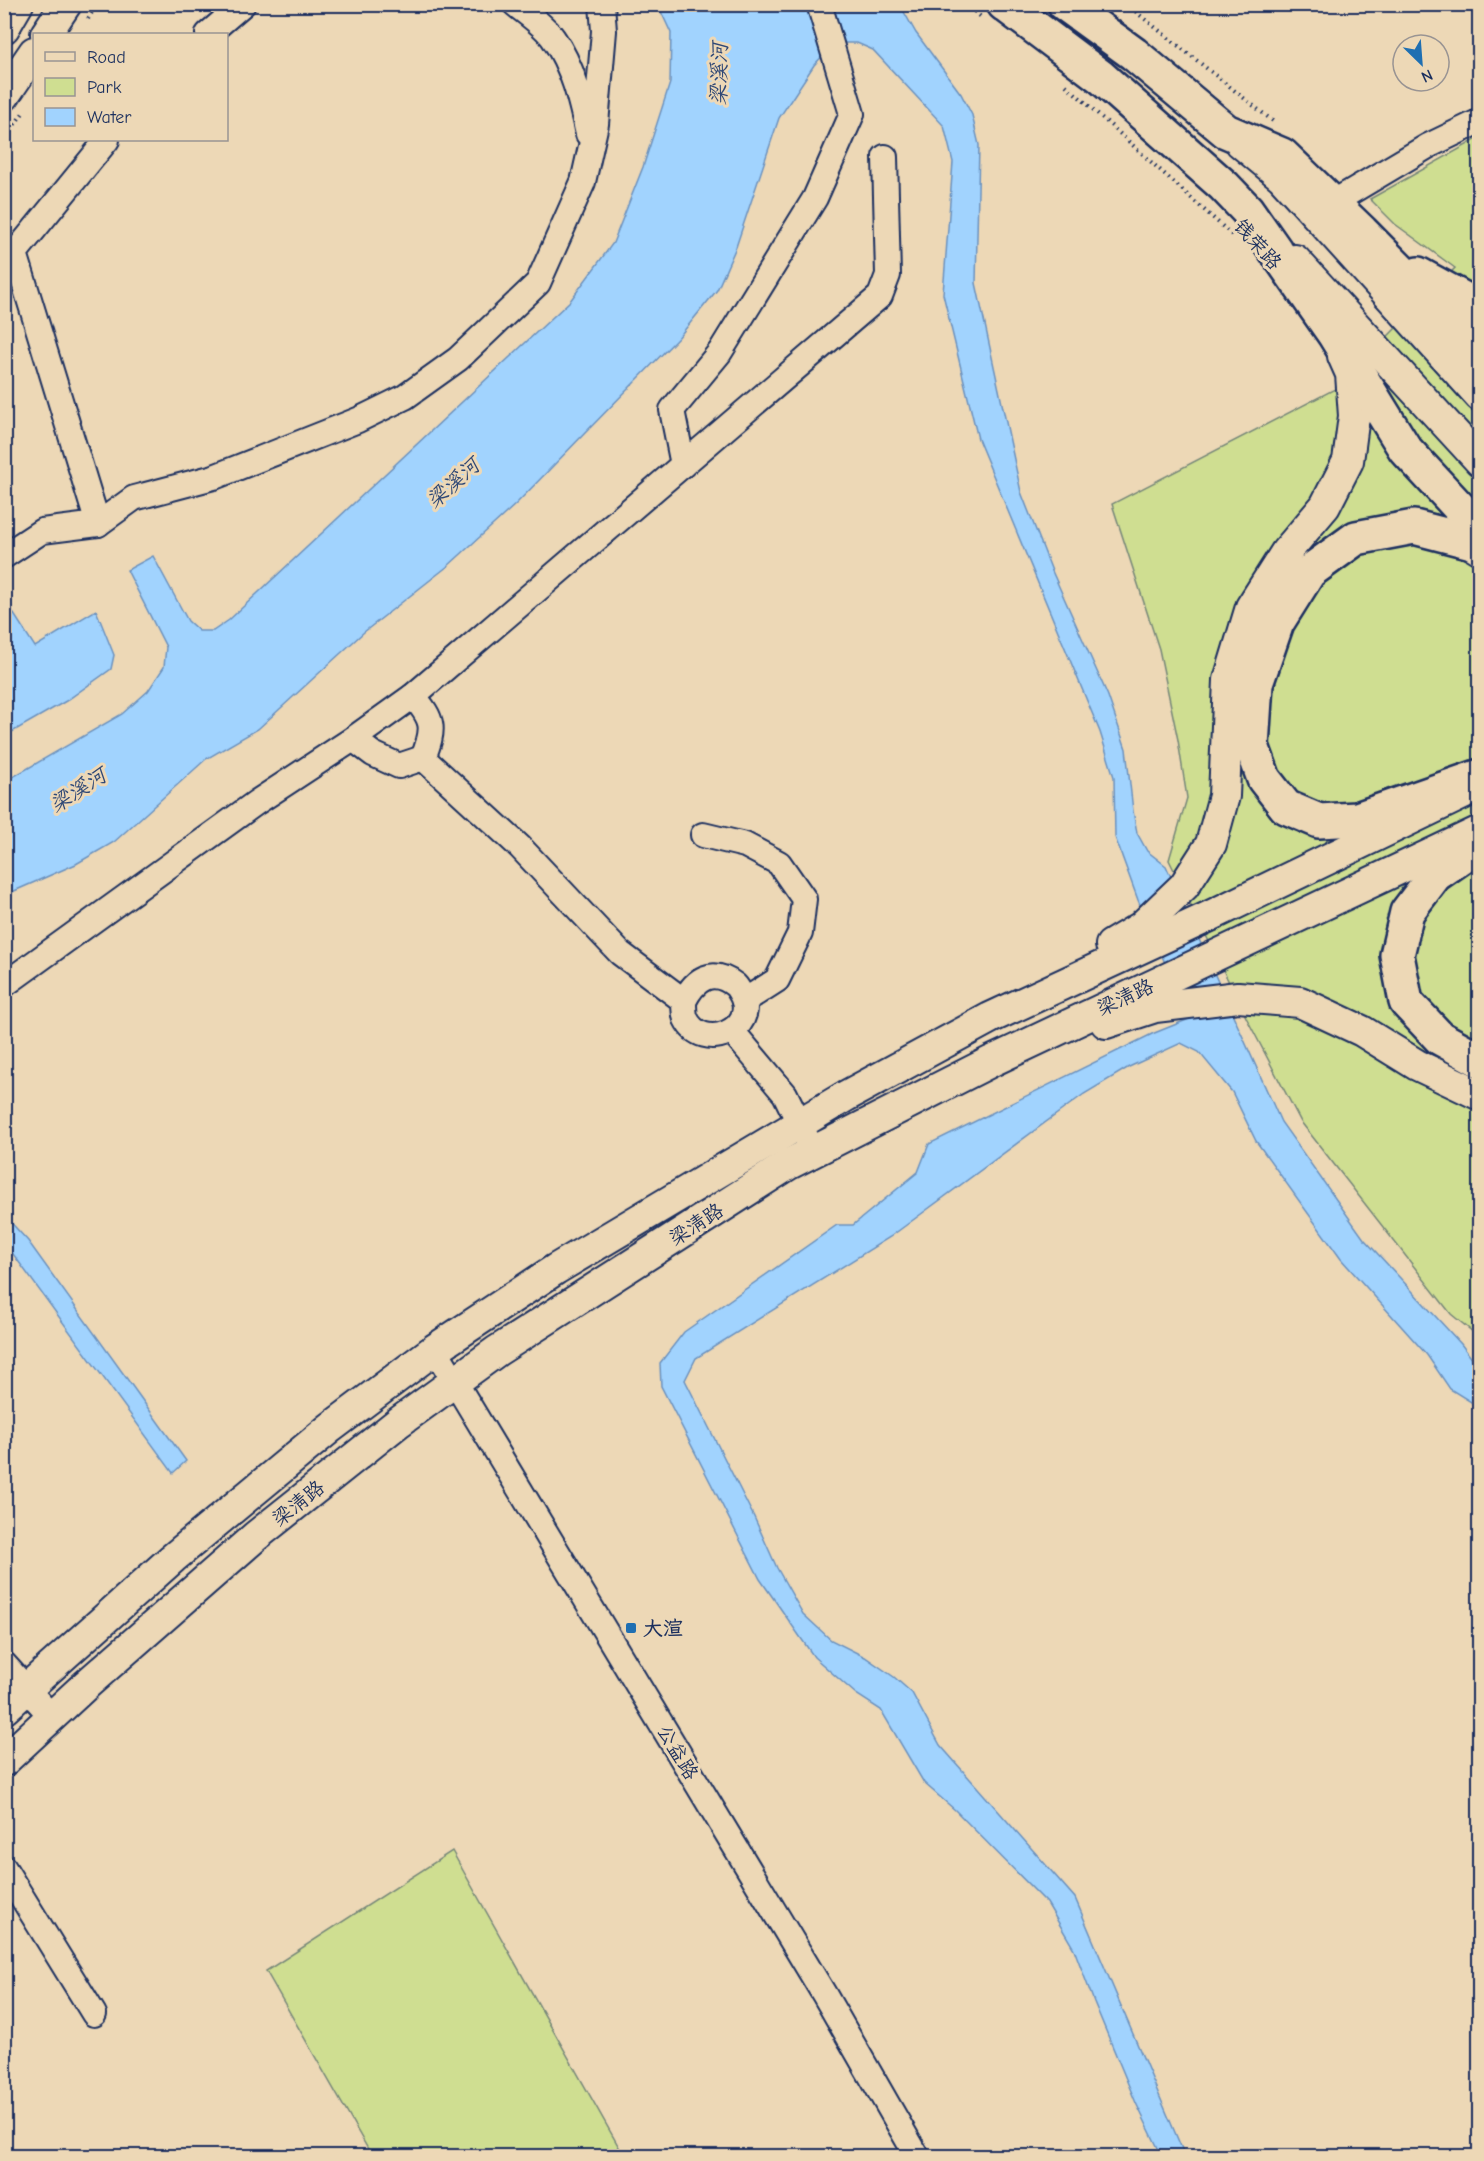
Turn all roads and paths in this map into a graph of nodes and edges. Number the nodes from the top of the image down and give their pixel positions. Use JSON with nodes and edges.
{"nodes":[{"id":1,"x":18,"y":4,"type":"edge"},
{"id":2,"x":66,"y":4,"type":"edge"},
{"id":3,"x":243,"y":4,"type":"edge"},
{"id":4,"x":515,"y":4,"type":"edge"},
{"id":5,"x":602,"y":4,"type":"edge"},
{"id":6,"x":819,"y":4,"type":"edge"},
{"id":7,"x":965,"y":4,"type":"edge"},
{"id":8,"x":1065,"y":4,"type":"edge"},
{"id":9,"x":994,"y":12,"type":"edge"},
{"id":10,"x":4,"y":28,"type":"edge"},
{"id":11,"x":47,"y":33,"type":"edge"},
{"id":12,"x":209,"y":33,"type":"edge"},
{"id":13,"x":33,"y":55,"type":"edge"},
{"id":14,"x":1058,"y":78,"type":"dead end"},
{"id":15,"x":16,"y":101,"type":"edge"},
{"id":16,"x":1479,"y":121,"type":"edge"},
{"id":17,"x":1226,"y":131,"type":"junction"},
{"id":18,"x":4,"y":139,"type":"edge"},
{"id":19,"x":106,"y":141,"type":"edge"},
{"id":20,"x":591,"y":146,"type":"junction"},
{"id":21,"x":885,"y":157,"type":"dead end"},
{"id":22,"x":1332,"y":203,"type":"junction"},
{"id":23,"x":1240,"y":224,"type":"junction"},
{"id":24,"x":1362,"y":232,"type":"junction"},
{"id":25,"x":1479,"y":308,"type":"edge"},
{"id":26,"x":1334,"y":334,"type":"junction"},
{"id":27,"x":1479,"y":351,"type":"edge"},
{"id":28,"x":1479,"y":396,"type":"edge"},
{"id":29,"x":1479,"y":461,"type":"edge"},
{"id":30,"x":683,"y":465,"type":"junction"},
{"id":31,"x":98,"y":524,"type":"junction"},
{"id":32,"x":1479,"y":530,"type":"edge"},
{"id":33,"x":1479,"y":548,"type":"edge"},
{"id":34,"x":4,"y":556,"type":"edge"},
{"id":35,"x":413,"y":696,"type":"junction"},
{"id":36,"x":353,"y":739,"type":"junction"},
{"id":37,"x":423,"y":758,"type":"junction"},
{"id":38,"x":1479,"y":776,"type":"edge"},
{"id":39,"x":1479,"y":787,"type":"edge"},
{"id":40,"x":1479,"y":831,"type":"edge"},
{"id":41,"x":703,"y":835,"type":"dead end"},
{"id":42,"x":1479,"y":844,"type":"edge"},
{"id":43,"x":4,"y":985,"type":"edge"},
{"id":44,"x":1152,"y":996,"type":"junction"},
{"id":45,"x":684,"y":1001,"type":"junction"},
{"id":46,"x":744,"y":1001,"type":"junction"},
{"id":47,"x":1012,"y":1008,"type":"junction"},
{"id":48,"x":732,"y":1031,"type":"junction"},
{"id":49,"x":1479,"y":1060,"type":"edge"},
{"id":50,"x":1479,"y":1095,"type":"edge"},
{"id":51,"x":798,"y":1124,"type":"junction"},
{"id":52,"x":814,"y":1152,"type":"junction"},
{"id":53,"x":435,"y":1349,"type":"junction"},
{"id":54,"x":454,"y":1382,"type":"junction"},
{"id":55,"x":4,"y":1664,"type":"edge"},
{"id":56,"x":27,"y":1689,"type":"junction"},
{"id":57,"x":4,"y":1709,"type":"edge"},
{"id":58,"x":52,"y":1717,"type":"junction"},
{"id":59,"x":4,"y":1761,"type":"edge"},
{"id":60,"x":4,"y":1868,"type":"edge"},
{"id":61,"x":94,"y":2014,"type":"dead end"},
{"id":62,"x":917,"y":2157,"type":"edge"}],
"edges":[{"from":1,"to":10,"type":"main road"},
{"from":2,"to":11,"type":"main road"},
{"from":3,"to":12,"type":"street"},
{"from":4,"to":20,"type":"street"},
{"from":5,"to":20,"type":"street"},
{"from":6,"to":30,"type":"street"},
{"from":7,"to":9,"type":"path"},
{"from":8,"to":17,"type":"highway"},
{"from":9,"to":23,"type":"highway"},
{"from":13,"to":15,"type":"main road"},
{"from":14,"to":23,"type":"path","name":"钱荣路"},
{"from":15,"to":18,"type":"path"},
{"from":16,"to":22,"type":"street"},
{"from":17,"to":22,"type":"highway"},
{"from":17,"to":28,"type":"main road"},
{"from":19,"to":31,"type":"street"},
{"from":20,"to":31,"type":"street"},
{"from":21,"to":30,"type":"street"},
{"from":22,"to":24,"type":"highway"},
{"from":23,"to":26,"type":"highway"},
{"from":23,"to":29,"type":"main road"},
{"from":24,"to":25,"type":"highway"},
{"from":24,"to":27,"type":"highway"},
{"from":26,"to":32,"type":"highway"},
{"from":26,"to":47,"type":"main road"},
{"from":30,"to":35,"type":"street"},
{"from":31,"to":34,"type":"street"},
{"from":33,"to":38,"type":"highway"},
{"from":35,"to":36,"type":"street"},
{"from":35,"to":37,"type":"street"},
{"from":36,"to":37,"type":"street"},
{"from":36,"to":43,"type":"street"},
{"from":37,"to":45,"type":"street"},
{"from":39,"to":47,"type":"main road","name":"梁清路"},
{"from":40,"to":44,"type":"main road","name":"梁清路"},
{"from":41,"to":46,"type":"street"},
{"from":42,"to":49,"type":"highway"},
{"from":44,"to":50,"type":"main road"},
{"from":44,"to":52,"type":"main road","name":"梁清路"},
{"from":45,"to":46,"type":"street"},
{"from":45,"to":48,"type":"street"},
{"from":46,"to":48,"type":"street"},
{"from":47,"to":51,"type":"main road","name":"梁清路"},
{"from":48,"to":51,"type":"street"},
{"from":51,"to":52,"type":"street"},
{"from":51,"to":53,"type":"main road","name":"梁清路"},
{"from":52,"to":54,"type":"main road","name":"梁清路"},
{"from":53,"to":54,"type":"street","name":"公益路"},
{"from":53,"to":56,"type":"main road","name":"梁清路"},
{"from":54,"to":58,"type":"main road","name":"梁清路"},
{"from":54,"to":62,"type":"street","name":"公益路"},
{"from":55,"to":56,"type":"street"},
{"from":56,"to":57,"type":"main road","name":"梁清路"},
{"from":56,"to":58,"type":"street"},
{"from":58,"to":59,"type":"main road","name":"梁清路"},
{"from":60,"to":61,"type":"street"}]}
